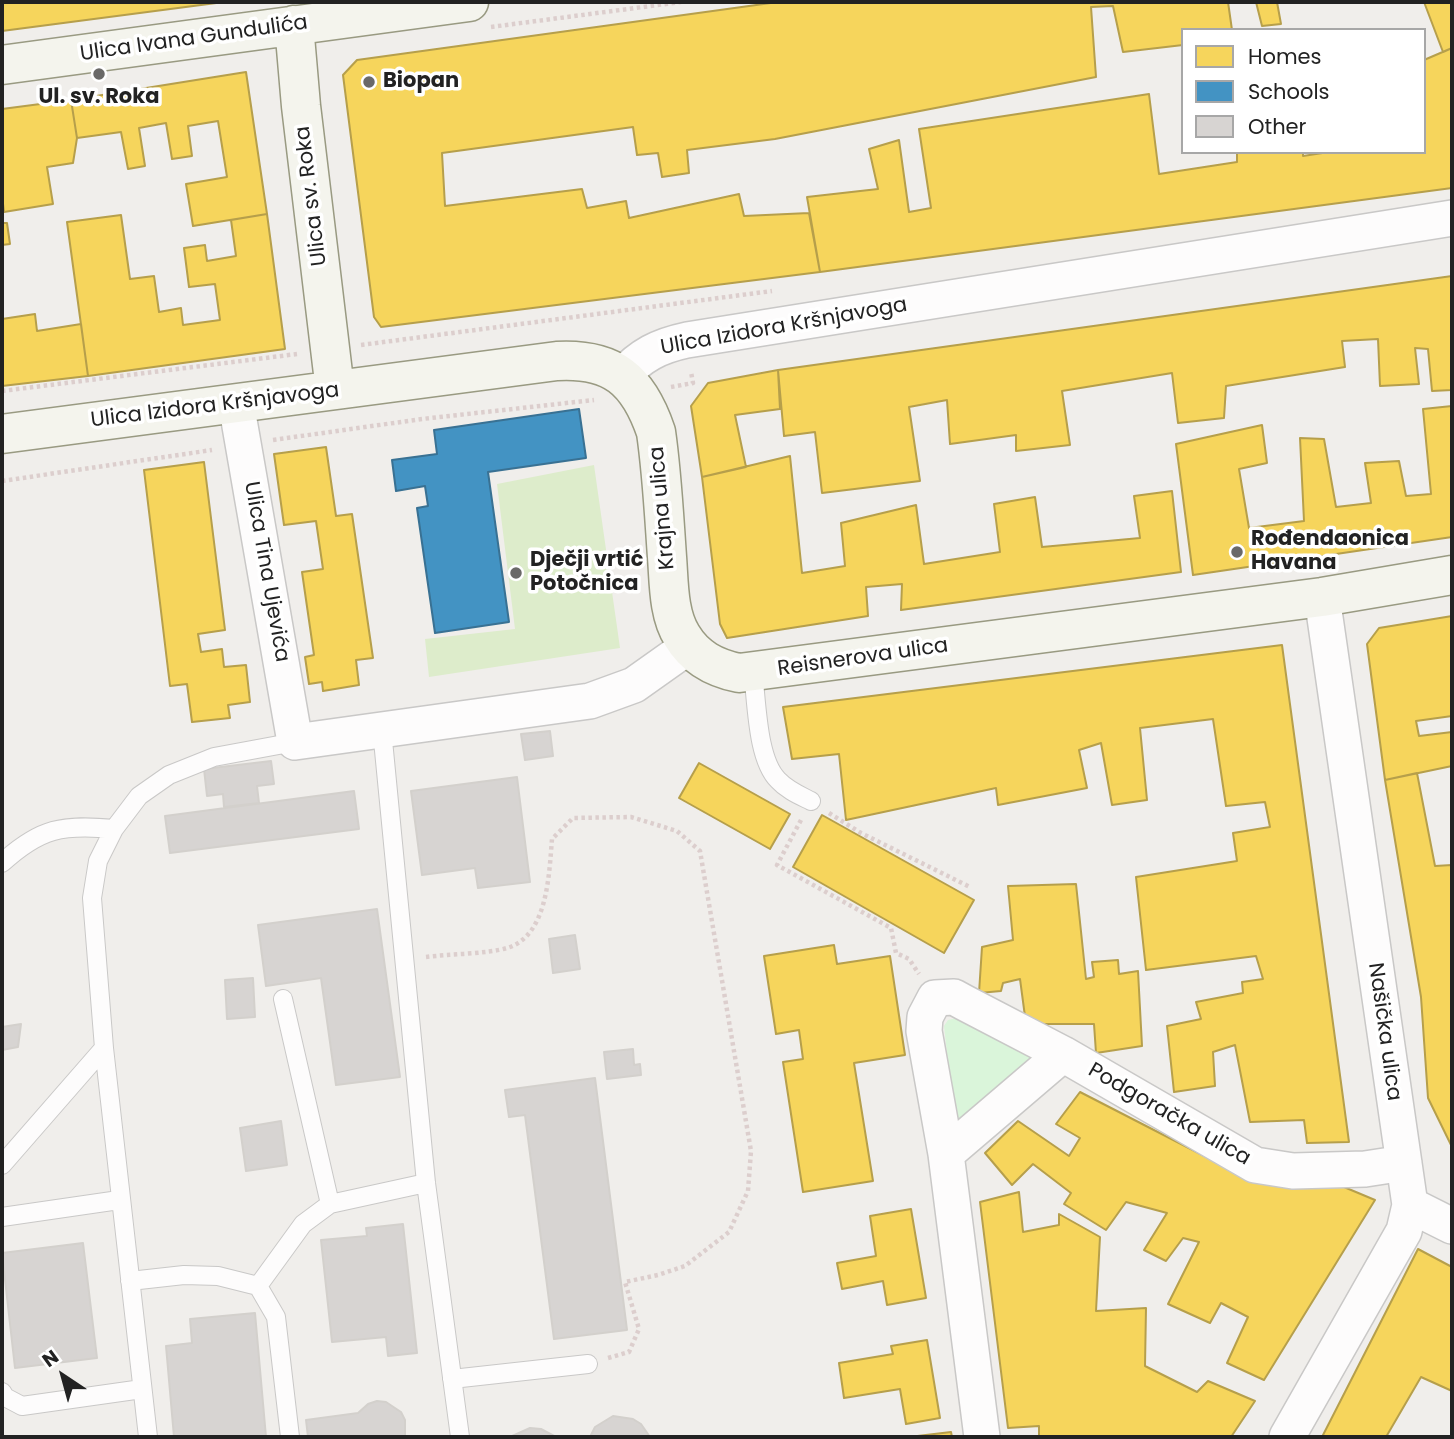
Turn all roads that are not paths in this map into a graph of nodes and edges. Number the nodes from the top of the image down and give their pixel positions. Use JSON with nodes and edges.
{"nodes":[{"id":1,"x":469,"y":2,"type":"edge"},
{"id":2,"x":293,"y":14,"type":"edge"},
{"id":3,"x":2,"y":65,"type":"edge"},
{"id":4,"x":1452,"y":218,"type":"edge"},
{"id":5,"x":629,"y":385,"type":"junction"},
{"id":6,"x":335,"y":390,"type":"junction"},
{"id":7,"x":236,"y":403,"type":"junction"},
{"id":8,"x":2,"y":434,"type":"edge"},
{"id":9,"x":1452,"y":575,"type":"edge"},
{"id":10,"x":1322,"y":597,"type":"junction"},
{"id":11,"x":689,"y":646,"type":"junction"},
{"id":12,"x":753,"y":673,"type":"junction"},
{"id":13,"x":382,"y":730,"type":"junction"},
{"id":14,"x":295,"y":742,"type":"junction"},
{"id":15,"x":811,"y":801,"type":"road end"},
{"id":16,"x":114,"y":829,"type":"junction"},
{"id":17,"x":2,"y":863,"type":"edge"},
{"id":18,"x":283,"y":999,"type":"dead end"},
{"id":19,"x":104,"y":1048,"type":"junction"},
{"id":20,"x":1063,"y":1054,"type":"junction"},
{"id":21,"x":946,"y":1154,"type":"junction"},
{"id":22,"x":1404,"y":1163,"type":"junction"},
{"id":23,"x":2,"y":1165,"type":"edge"},
{"id":24,"x":426,"y":1183,"type":"junction"},
{"id":25,"x":120,"y":1200,"type":"junction"},
{"id":26,"x":330,"y":1204,"type":"junction"},
{"id":27,"x":1410,"y":1205,"type":"junction"},
{"id":28,"x":2,"y":1217,"type":"edge"},
{"id":29,"x":1452,"y":1226,"type":"edge"},
{"id":30,"x":130,"y":1281,"type":"junction"},
{"id":31,"x":258,"y":1286,"type":"junction"},
{"id":32,"x":588,"y":1364,"type":"road end"},
{"id":33,"x":452,"y":1378,"type":"junction"},
{"id":34,"x":142,"y":1389,"type":"junction"},
{"id":35,"x":2,"y":1392,"type":"edge"},
{"id":36,"x":148,"y":1437,"type":"edge"},
{"id":37,"x":290,"y":1437,"type":"edge"},
{"id":38,"x":460,"y":1437,"type":"edge"},
{"id":39,"x":982,"y":1437,"type":"edge"},
{"id":40,"x":1287,"y":1437,"type":"edge"}],
"edges":[{"from":1,"to":2,"type":"street","name":"Ulica Ivana Gundulića"},
{"from":2,"to":3,"type":"street","name":"Ulica Ivana Gundulića"},
{"from":2,"to":6,"type":"street","name":"Ulica sv. Roka"},
{"from":4,"to":5,"type":"street","name":"Ulica Izidora Kršnjavoga"},
{"from":5,"to":6,"type":"street","name":"Ulica Izidora Kršnjavoga"},
{"from":5,"to":11,"type":"street","name":"Krajna ulica"},
{"from":6,"to":7,"type":"street","name":"Ulica Izidora Kršnjavoga"},
{"from":7,"to":8,"type":"street","name":"Ulica Izidora Kršnjavoga"},
{"from":7,"to":14,"type":"street","name":"Ulica Tina Ujevića"},
{"from":9,"to":10,"type":"street","name":"Reisnerova ulica"},
{"from":10,"to":12,"type":"street","name":"Reisnerova ulica"},
{"from":10,"to":22,"type":"street","name":"Našička ulica"},
{"from":11,"to":12,"type":"street","name":"Reisnerova ulica"},
{"from":11,"to":13,"type":"street"},
{"from":12,"to":15,"type":"lane"},
{"from":13,"to":14,"type":"street"},
{"from":13,"to":24,"type":"lane"},
{"from":14,"to":16,"type":"lane"},
{"from":16,"to":17,"type":"lane"},
{"from":16,"to":19,"type":"lane"},
{"from":18,"to":26,"type":"lane"},
{"from":19,"to":23,"type":"lane"},
{"from":19,"to":25,"type":"lane"},
{"from":20,"to":21,"type":"street","name":"Podgoračka ulica"},
{"from":20,"to":21,"type":"street","name":"Podgoračka ulica"},
{"from":20,"to":22,"type":"street","name":"Podgoračka ulica"},
{"from":21,"to":39,"type":"street"},
{"from":22,"to":27,"type":"street","name":"Našička ulica"},
{"from":24,"to":26,"type":"lane"},
{"from":24,"to":33,"type":"lane"},
{"from":25,"to":28,"type":"lane"},
{"from":25,"to":30,"type":"lane"},
{"from":26,"to":31,"type":"lane"},
{"from":27,"to":29,"type":"street"},
{"from":27,"to":40,"type":"street","name":"Našička ulica"},
{"from":30,"to":31,"type":"lane"},
{"from":30,"to":34,"type":"lane"},
{"from":31,"to":37,"type":"lane"},
{"from":32,"to":33,"type":"lane"},
{"from":33,"to":38,"type":"lane"},
{"from":34,"to":35,"type":"lane"},
{"from":34,"to":36,"type":"lane"}]}
